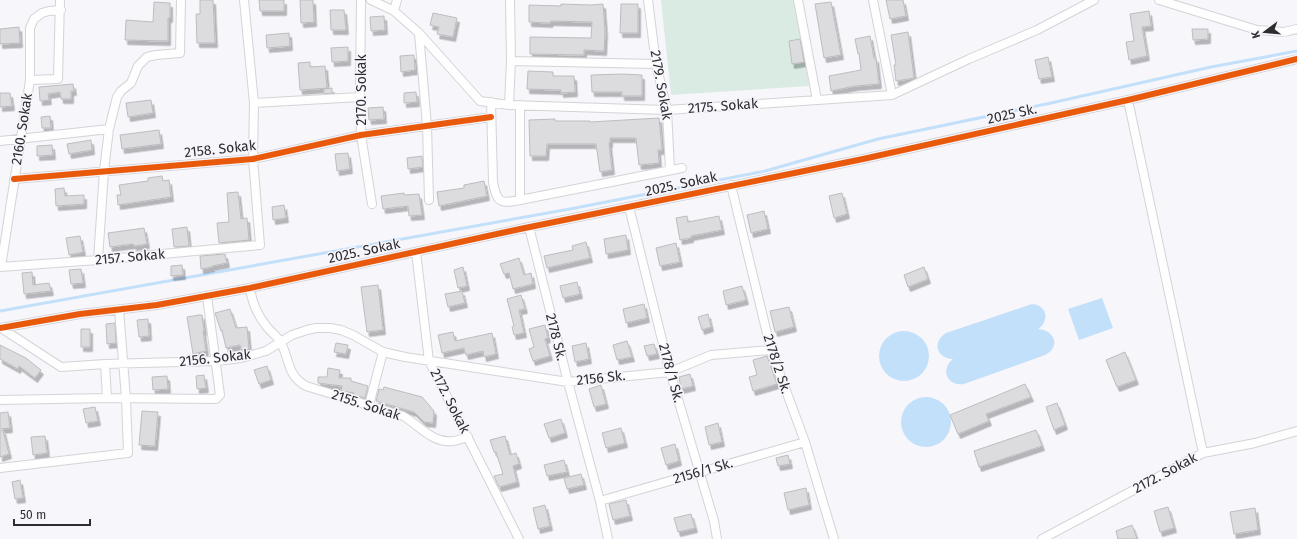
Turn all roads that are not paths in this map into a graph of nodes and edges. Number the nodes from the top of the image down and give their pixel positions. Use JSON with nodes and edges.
{"nodes":[{"id":1,"x":60,"y":0,"type":"edge"},
{"id":2,"x":181,"y":0,"type":"edge"},
{"id":3,"x":244,"y":0,"type":"edge"},
{"id":4,"x":361,"y":0,"type":"edge"},
{"id":5,"x":371,"y":0,"type":"edge"},
{"id":6,"x":397,"y":0,"type":"edge"},
{"id":7,"x":510,"y":0,"type":"edge"},
{"id":8,"x":648,"y":0,"type":"edge"},
{"id":9,"x":798,"y":0,"type":"edge"},
{"id":10,"x":873,"y":0,"type":"edge"},
{"id":11,"x":1094,"y":0,"type":"edge"},
{"id":12,"x":1159,"y":0,"type":"edge"},
{"id":13,"x":60,"y":10,"type":"junction"},
{"id":14,"x":394,"y":11,"type":"junction"},
{"id":15,"x":1297,"y":29,"type":"edge"},
{"id":16,"x":419,"y":33,"type":"junction"},
{"id":17,"x":1297,"y":59,"type":"edge"},
{"id":18,"x":511,"y":62,"type":"junction"},
{"id":19,"x":656,"y":64,"type":"junction"},
{"id":20,"x":30,"y":80,"type":"junction"},
{"id":21,"x":892,"y":95,"type":"junction"},
{"id":22,"x":360,"y":97,"type":"junction"},
{"id":23,"x":817,"y":100,"type":"junction"},
{"id":24,"x":1128,"y":100,"type":"junction"},
{"id":25,"x":491,"y":102,"type":"junction"},
{"id":26,"x":254,"y":103,"type":"junction"},
{"id":27,"x":509,"y":104,"type":"junction"},
{"id":28,"x":520,"y":105,"type":"junction"},
{"id":29,"x":667,"y":110,"type":"junction"},
{"id":30,"x":491,"y":117,"type":"junction"},
{"id":31,"x":427,"y":126,"type":"junction"},
{"id":32,"x":109,"y":129,"type":"junction"},
{"id":33,"x":361,"y":135,"type":"junction"},
{"id":34,"x":21,"y":138,"type":"junction"},
{"id":35,"x":0,"y":141,"type":"edge"},
{"id":36,"x":254,"y":159,"type":"junction"},
{"id":37,"x":682,"y":168,"type":"dead end"},
{"id":38,"x":670,"y":170,"type":"junction"},
{"id":39,"x":104,"y":172,"type":"junction"},
{"id":40,"x":14,"y":179,"type":"junction"},
{"id":41,"x":731,"y":185,"type":"junction"},
{"id":42,"x":429,"y":200,"type":"dead end"},
{"id":43,"x":520,"y":200,"type":"junction"},
{"id":44,"x":372,"y":204,"type":"dead end"},
{"id":45,"x":629,"y":207,"type":"junction"},
{"id":46,"x":529,"y":227,"type":"junction"},
{"id":47,"x":416,"y":252,"type":"junction"},
{"id":48,"x":98,"y":260,"type":"junction"},
{"id":49,"x":0,"y":267,"type":"edge"},
{"id":50,"x":250,"y":288,"type":"junction"},
{"id":51,"x":206,"y":296,"type":"junction"},
{"id":52,"x":119,"y":309,"type":"junction"},
{"id":53,"x":0,"y":328,"type":"edge"},
{"id":54,"x":280,"y":342,"type":"junction"},
{"id":55,"x":771,"y":350,"type":"junction"},
{"id":56,"x":383,"y":352,"type":"junction"},
{"id":57,"x":216,"y":361,"type":"junction"},
{"id":58,"x":430,"y":361,"type":"junction"},
{"id":59,"x":105,"y":364,"type":"junction"},
{"id":60,"x":123,"y":364,"type":"junction"},
{"id":61,"x":670,"y":372,"type":"junction"},
{"id":62,"x":568,"y":382,"type":"junction"},
{"id":63,"x":107,"y":398,"type":"junction"},
{"id":64,"x":126,"y":399,"type":"junction"},
{"id":65,"x":0,"y":400,"type":"edge"},
{"id":66,"x":369,"y":405,"type":"junction"},
{"id":67,"x":1297,"y":431,"type":"edge"},
{"id":68,"x":468,"y":437,"type":"junction"},
{"id":69,"x":805,"y":442,"type":"junction"},
{"id":70,"x":1203,"y":453,"type":"junction"},
{"id":71,"x":0,"y":468,"type":"edge"},
{"id":72,"x":700,"y":472,"type":"junction"},
{"id":73,"x":600,"y":501,"type":"junction"},
{"id":74,"x":520,"y":539,"type":"edge"},
{"id":75,"x":608,"y":539,"type":"edge"},
{"id":76,"x":717,"y":539,"type":"edge"},
{"id":77,"x":834,"y":539,"type":"edge"},
{"id":78,"x":1042,"y":539,"type":"edge"}],
"edges":[{"from":1,"to":13,"type":"street"},
{"from":2,"to":32,"type":"street"},
{"from":3,"to":26,"type":"street"},
{"from":4,"to":22,"type":"street","name":"2170. Sokak"},
{"from":5,"to":14,"type":"street","name":"2175. Sokak"},
{"from":6,"to":14,"type":"street"},
{"from":7,"to":18,"type":"street"},
{"from":8,"to":19,"type":"street","name":"2179. Sokak"},
{"from":9,"to":23,"type":"street"},
{"from":10,"to":21,"type":"street"},
{"from":11,"to":21,"type":"street","name":"2175. Sokak"},
{"from":12,"to":15,"type":"street"},
{"from":13,"to":20,"type":"street","name":"2160. Sokak"},
{"from":13,"to":20,"type":"street"},
{"from":14,"to":16,"type":"street","name":"2175. Sokak"},
{"from":16,"to":25,"type":"street","name":"2175. Sokak"},
{"from":16,"to":31,"type":"street"},
{"from":17,"to":24,"type":"street","name":"2025 Sk."},
{"from":18,"to":19,"type":"street"},
{"from":18,"to":27,"type":"street"},
{"from":19,"to":29,"type":"street","name":"2179. Sokak"},
{"from":20,"to":34,"type":"street","name":"2160. Sokak"},
{"from":21,"to":23,"type":"street","name":"2175. Sokak"},
{"from":22,"to":26,"type":"street"},
{"from":22,"to":33,"type":"street","name":"2170. Sokak"},
{"from":23,"to":29,"type":"street","name":"2175. Sokak"},
{"from":24,"to":41,"type":"street","name":"2025 Sk."},
{"from":24,"to":70,"type":"street"},
{"from":25,"to":27,"type":"street","name":"2175. Sokak"},
{"from":25,"to":30,"type":"street"},
{"from":26,"to":36,"type":"street"},
{"from":27,"to":28,"type":"street","name":"2175. Sokak"},
{"from":28,"to":29,"type":"street","name":"2175. Sokak"},
{"from":28,"to":43,"type":"street"},
{"from":29,"to":38,"type":"street","name":"2179. Sokak"},
{"from":30,"to":31,"type":"street","name":"2158. Sokak"},
{"from":30,"to":43,"type":"street"},
{"from":31,"to":33,"type":"street","name":"2158. Sokak"},
{"from":31,"to":42,"type":"street"},
{"from":32,"to":34,"type":"street"},
{"from":32,"to":39,"type":"street"},
{"from":33,"to":36,"type":"street","name":"2158. Sokak"},
{"from":33,"to":44,"type":"street","name":"2170. Sokak"},
{"from":34,"to":35,"type":"street"},
{"from":34,"to":40,"type":"street","name":"2160. Sokak"},
{"from":36,"to":39,"type":"street","name":"2158. Sokak"},
{"from":36,"to":48,"type":"street","name":"2157. Sokak"},
{"from":37,"to":38,"type":"street"},
{"from":38,"to":43,"type":"street"},
{"from":39,"to":40,"type":"street","name":"2158. Sokak"},
{"from":39,"to":48,"type":"street"},
{"from":40,"to":49,"type":"street","name":"2160. Sokak"},
{"from":41,"to":45,"type":"street","name":"2025. Sokak"},
{"from":41,"to":55,"type":"street","name":"2178/2 Sk."},
{"from":45,"to":46,"type":"street","name":"2025. Sokak"},
{"from":45,"to":61,"type":"street","name":"2178/1 Sk."},
{"from":46,"to":47,"type":"street","name":"2025. Sokak"},
{"from":46,"to":62,"type":"street","name":"2178 Sk."},
{"from":47,"to":50,"type":"street","name":"2025. Sokak"},
{"from":47,"to":58,"type":"street","name":"2172. Sokak"},
{"from":48,"to":49,"type":"street","name":"2157. Sokak"},
{"from":50,"to":51,"type":"street","name":"2025. Sokak"},
{"from":50,"to":54,"type":"street"},
{"from":51,"to":52,"type":"street","name":"2025. Sokak"},
{"from":51,"to":57,"type":"street"},
{"from":52,"to":53,"type":"street","name":"2025. Sokak"},
{"from":52,"to":60,"type":"street"},
{"from":53,"to":59,"type":"street","name":"2156. Sokak"},
{"from":54,"to":56,"type":"street","name":"2156. Sokak"},
{"from":54,"to":57,"type":"street","name":"2156. Sokak"},
{"from":54,"to":66,"type":"street","name":"2155. Sokak"},
{"from":55,"to":61,"type":"street","name":"2156 Sk."},
{"from":55,"to":69,"type":"street","name":"2178/2 Sk."},
{"from":56,"to":58,"type":"street","name":"2156. Sokak"},
{"from":56,"to":66,"type":"street"},
{"from":57,"to":60,"type":"street","name":"2156. Sokak"},
{"from":57,"to":64,"type":"street"},
{"from":58,"to":62,"type":"street","name":"2156 Sk."},
{"from":58,"to":68,"type":"street","name":"2172. Sokak"},
{"from":59,"to":60,"type":"street","name":"2156. Sokak"},
{"from":59,"to":63,"type":"street"},
{"from":60,"to":64,"type":"street"},
{"from":61,"to":62,"type":"street","name":"2156 Sk."},
{"from":61,"to":72,"type":"street","name":"2178/1 Sk."},
{"from":62,"to":73,"type":"street","name":"2178 Sk."},
{"from":63,"to":64,"type":"street"},
{"from":63,"to":65,"type":"street"},
{"from":64,"to":71,"type":"street"},
{"from":66,"to":68,"type":"street","name":"2155. Sokak"},
{"from":67,"to":70,"type":"street","name":"2172. Sokak"},
{"from":68,"to":74,"type":"street","name":"2172. Sokak"},
{"from":69,"to":72,"type":"street","name":"2156/1 Sk."},
{"from":69,"to":77,"type":"street","name":"2178/2 Sk."},
{"from":70,"to":78,"type":"street","name":"2172. Sokak"},
{"from":72,"to":73,"type":"street","name":"2156/1 Sk."},
{"from":72,"to":76,"type":"street","name":"2178/1 Sk."},
{"from":73,"to":75,"type":"street","name":"2178 Sk."}]}
